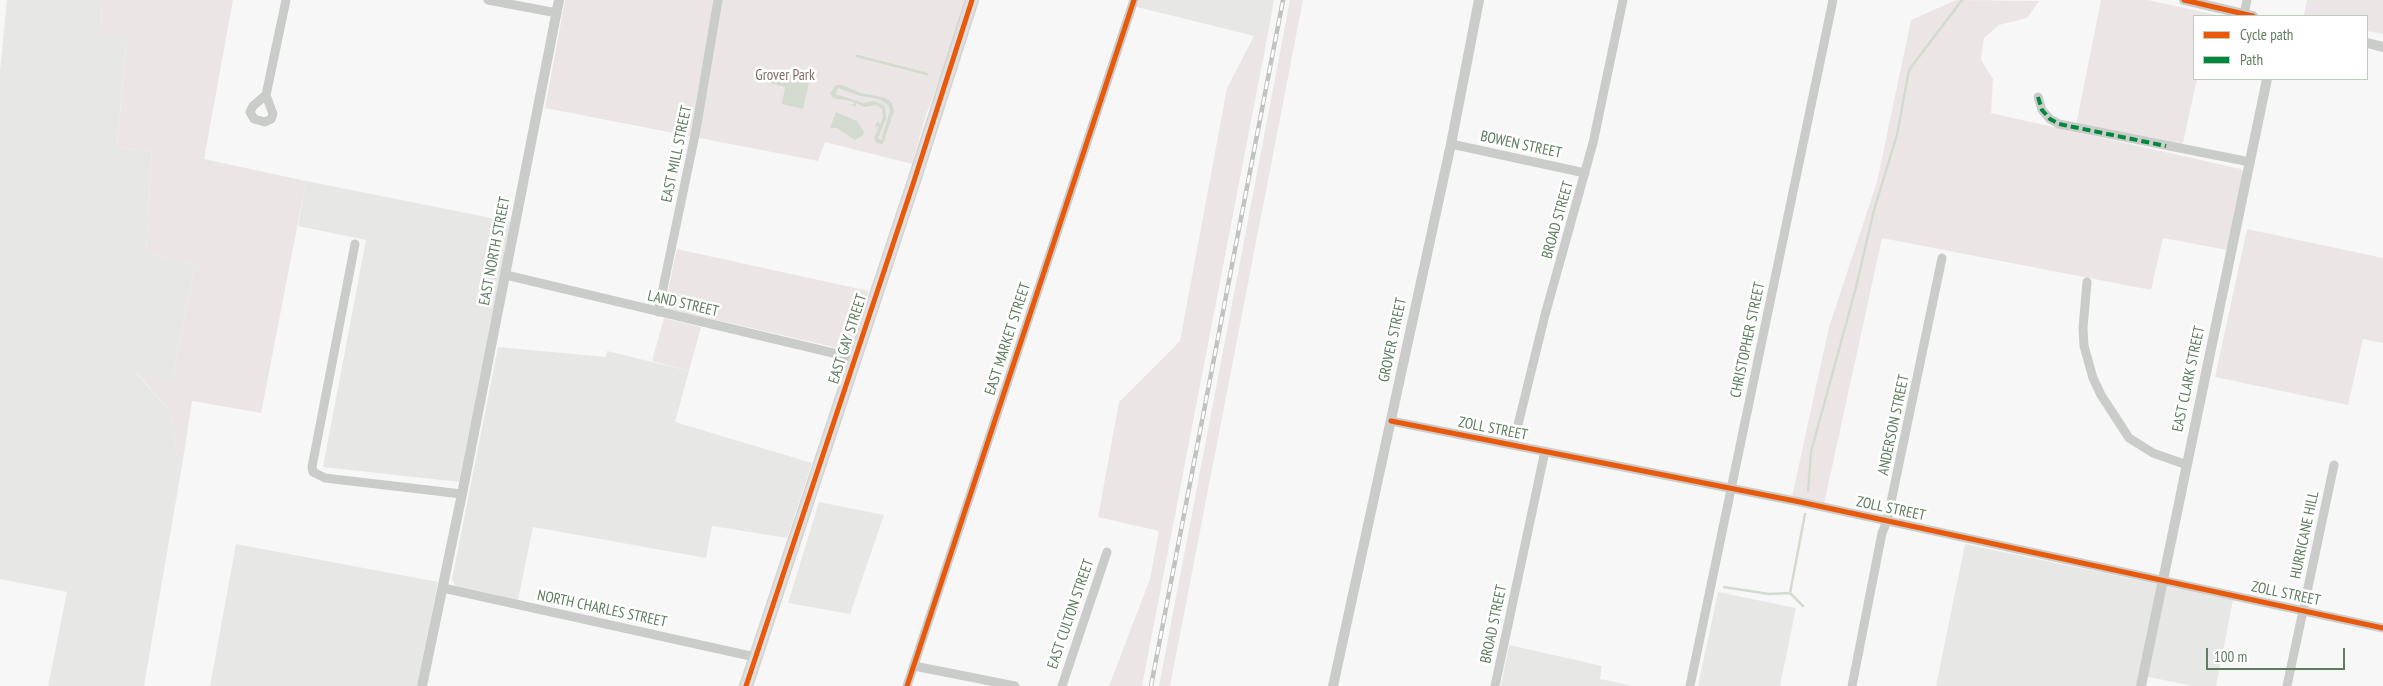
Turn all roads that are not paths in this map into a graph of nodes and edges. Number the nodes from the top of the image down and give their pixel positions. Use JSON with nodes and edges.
{"nodes":[{"id":1,"x":286,"y":0,"type":"edge"},
{"id":2,"x":488,"y":0,"type":"edge"},
{"id":3,"x":559,"y":0,"type":"edge"},
{"id":4,"x":718,"y":0,"type":"edge"},
{"id":5,"x":972,"y":0,"type":"edge"},
{"id":6,"x":1134,"y":0,"type":"edge"},
{"id":7,"x":1479,"y":0,"type":"edge"},
{"id":8,"x":1623,"y":0,"type":"edge"},
{"id":9,"x":1833,"y":0,"type":"edge"},
{"id":10,"x":2184,"y":0,"type":"edge"},
{"id":11,"x":2247,"y":0,"type":"edge"},
{"id":12,"x":557,"y":13,"type":"junction"},
{"id":13,"x":2248,"y":15,"type":"edge"},
{"id":14,"x":2368,"y":43,"type":"edge"},
{"id":15,"x":2383,"y":47,"type":"edge"},
{"id":16,"x":2267,"y":80,"type":"edge"},
{"id":17,"x":266,"y":95,"type":"dead end"},
{"id":18,"x":2038,"y":97,"type":"dead end"},
{"id":19,"x":1450,"y":144,"type":"junction"},
{"id":20,"x":2250,"y":162,"type":"junction"},
{"id":21,"x":1585,"y":173,"type":"junction"},
{"id":22,"x":355,"y":244,"type":"dead end"},
{"id":23,"x":1942,"y":258,"type":"dead end"},
{"id":24,"x":506,"y":275,"type":"junction"},
{"id":25,"x":2088,"y":282,"type":"dead end"},
{"id":26,"x":658,"y":312,"type":"junction"},
{"id":27,"x":854,"y":358,"type":"junction"},
{"id":28,"x":1392,"y":421,"type":"junction"},
{"id":29,"x":1513,"y":445,"type":"junction"},
{"id":30,"x":1545,"y":451,"type":"junction"},
{"id":31,"x":2187,"y":465,"type":"junction"},
{"id":32,"x":2334,"y":465,"type":"dead end"},
{"id":33,"x":1730,"y":488,"type":"junction"},
{"id":34,"x":462,"y":494,"type":"junction"},
{"id":35,"x":1887,"y":521,"type":"junction"},
{"id":36,"x":1107,"y":552,"type":"dead end"},
{"id":37,"x":2163,"y":580,"type":"junction"},
{"id":38,"x":443,"y":588,"type":"junction"},
{"id":39,"x":2302,"y":610,"type":"junction"},
{"id":40,"x":2383,"y":628,"type":"edge"},
{"id":41,"x":755,"y":657,"type":"junction"},
{"id":42,"x":914,"y":666,"type":"junction"},
{"id":43,"x":422,"y":686,"type":"edge"},
{"id":44,"x":746,"y":686,"type":"edge"},
{"id":45,"x":907,"y":686,"type":"edge"},
{"id":46,"x":1015,"y":686,"type":"edge"},
{"id":47,"x":1062,"y":686,"type":"edge"},
{"id":48,"x":1333,"y":686,"type":"edge"},
{"id":49,"x":1495,"y":686,"type":"edge"},
{"id":50,"x":1690,"y":686,"type":"edge"},
{"id":51,"x":1852,"y":686,"type":"edge"},
{"id":52,"x":2141,"y":686,"type":"edge"},
{"id":53,"x":2286,"y":686,"type":"edge"}],
"edges":[{"from":1,"to":17,"type":"street"},
{"from":2,"to":12,"type":"street"},
{"from":3,"to":12,"type":"street","name":"EAST NORTH STREET"},
{"from":4,"to":26,"type":"street","name":"EAST MILL STREET"},
{"from":5,"to":27,"type":"main road","name":"EAST GAY STREET"},
{"from":6,"to":42,"type":"street","name":"EAST MARKET STREET"},
{"from":7,"to":19,"type":"street","name":"GROVER STREET"},
{"from":8,"to":21,"type":"street","name":"BROAD STREET"},
{"from":9,"to":33,"type":"street","name":"CHRISTOPHER STREET"},
{"from":10,"to":13,"type":"street"},
{"from":11,"to":13,"type":"street"},
{"from":12,"to":24,"type":"street","name":"EAST NORTH STREET"},
{"from":14,"to":15,"type":"street"},
{"from":16,"to":20,"type":"street","name":"EAST CLARK STREET"},
{"from":18,"to":20,"type":"street"},
{"from":19,"to":21,"type":"street","name":"BOWEN STREET"},
{"from":19,"to":28,"type":"street","name":"GROVER STREET"},
{"from":20,"to":31,"type":"street","name":"EAST CLARK STREET"},
{"from":21,"to":29,"type":"street","name":"BROAD STREET"},
{"from":22,"to":34,"type":"street"},
{"from":23,"to":35,"type":"street","name":"ANDERSON STREET"},
{"from":24,"to":26,"type":"street","name":"LAND STREET"},
{"from":24,"to":34,"type":"street","name":"EAST NORTH STREET"},
{"from":25,"to":31,"type":"street"},
{"from":26,"to":27,"type":"street","name":"LAND STREET"},
{"from":27,"to":41,"type":"main road","name":"EAST GAY STREET"},
{"from":28,"to":29,"type":"street","name":"ZOLL STREET"},
{"from":28,"to":48,"type":"street","name":"GROVER STREET"},
{"from":29,"to":30,"type":"street","name":"ZOLL STREET"},
{"from":30,"to":33,"type":"street","name":"ZOLL STREET"},
{"from":30,"to":49,"type":"street","name":"BROAD STREET"},
{"from":31,"to":37,"type":"street","name":"EAST CLARK STREET"},
{"from":32,"to":39,"type":"street","name":"HURRICANE HILL"},
{"from":33,"to":35,"type":"street","name":"ZOLL STREET"},
{"from":33,"to":50,"type":"street","name":"CHRISTOPHER STREET"},
{"from":34,"to":38,"type":"street","name":"EAST NORTH STREET"},
{"from":35,"to":37,"type":"street","name":"ZOLL STREET"},
{"from":35,"to":51,"type":"street","name":"ANDERSON STREET"},
{"from":36,"to":47,"type":"street","name":"EAST CULTON STREET"},
{"from":37,"to":39,"type":"street","name":"ZOLL STREET"},
{"from":37,"to":52,"type":"street","name":"EAST CLARK STREET"},
{"from":38,"to":41,"type":"street","name":"NORTH CHARLES STREET"},
{"from":38,"to":43,"type":"street","name":"EAST NORTH STREET"},
{"from":39,"to":40,"type":"street","name":"ZOLL STREET"},
{"from":39,"to":53,"type":"street","name":"HURRICANE HILL"},
{"from":41,"to":44,"type":"main road","name":"EAST GAY STREET"},
{"from":42,"to":45,"type":"street","name":"EAST MARKET STREET"},
{"from":42,"to":46,"type":"street"}]}
